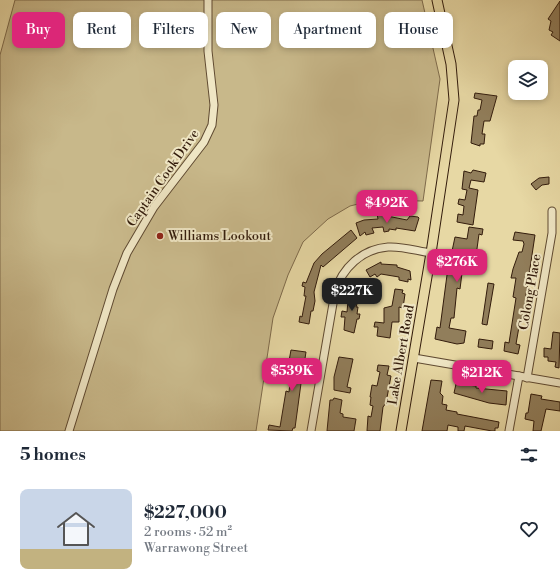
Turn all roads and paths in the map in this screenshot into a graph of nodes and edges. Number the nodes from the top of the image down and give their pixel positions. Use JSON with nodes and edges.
{"nodes":[{"id":1,"x":208,"y":0,"type":"edge"},
{"id":2,"x":437,"y":0,"type":"edge"},
{"id":3,"x":552,"y":211,"type":"dead end"},
{"id":4,"x":431,"y":253,"type":"junction"},
{"id":5,"x":414,"y":358,"type":"junction"},
{"id":6,"x":519,"y":376,"type":"junction"},
{"id":7,"x":527,"y":378,"type":"junction"},
{"id":8,"x":560,"y":383,"type":"edge"},
{"id":9,"x":69,"y":431,"type":"edge"},
{"id":10,"x":311,"y":431,"type":"edge"},
{"id":11,"x":401,"y":431,"type":"edge"},
{"id":12,"x":509,"y":431,"type":"edge"}],
"edges":[{"from":1,"to":9,"type":"street","name":"Captain Cook Drive"},
{"from":2,"to":4,"type":"main road","name":"Lake Albert Road"},
{"from":3,"to":7,"type":"street","name":"Colong Place"},
{"from":4,"to":5,"type":"main road","name":"Lake Albert Road"},
{"from":4,"to":10,"type":"street"},
{"from":5,"to":6,"type":"street"},
{"from":5,"to":11,"type":"main road","name":"Lake Albert Road"},
{"from":6,"to":7,"type":"street"},
{"from":6,"to":12,"type":"street"},
{"from":7,"to":8,"type":"street"}]}
